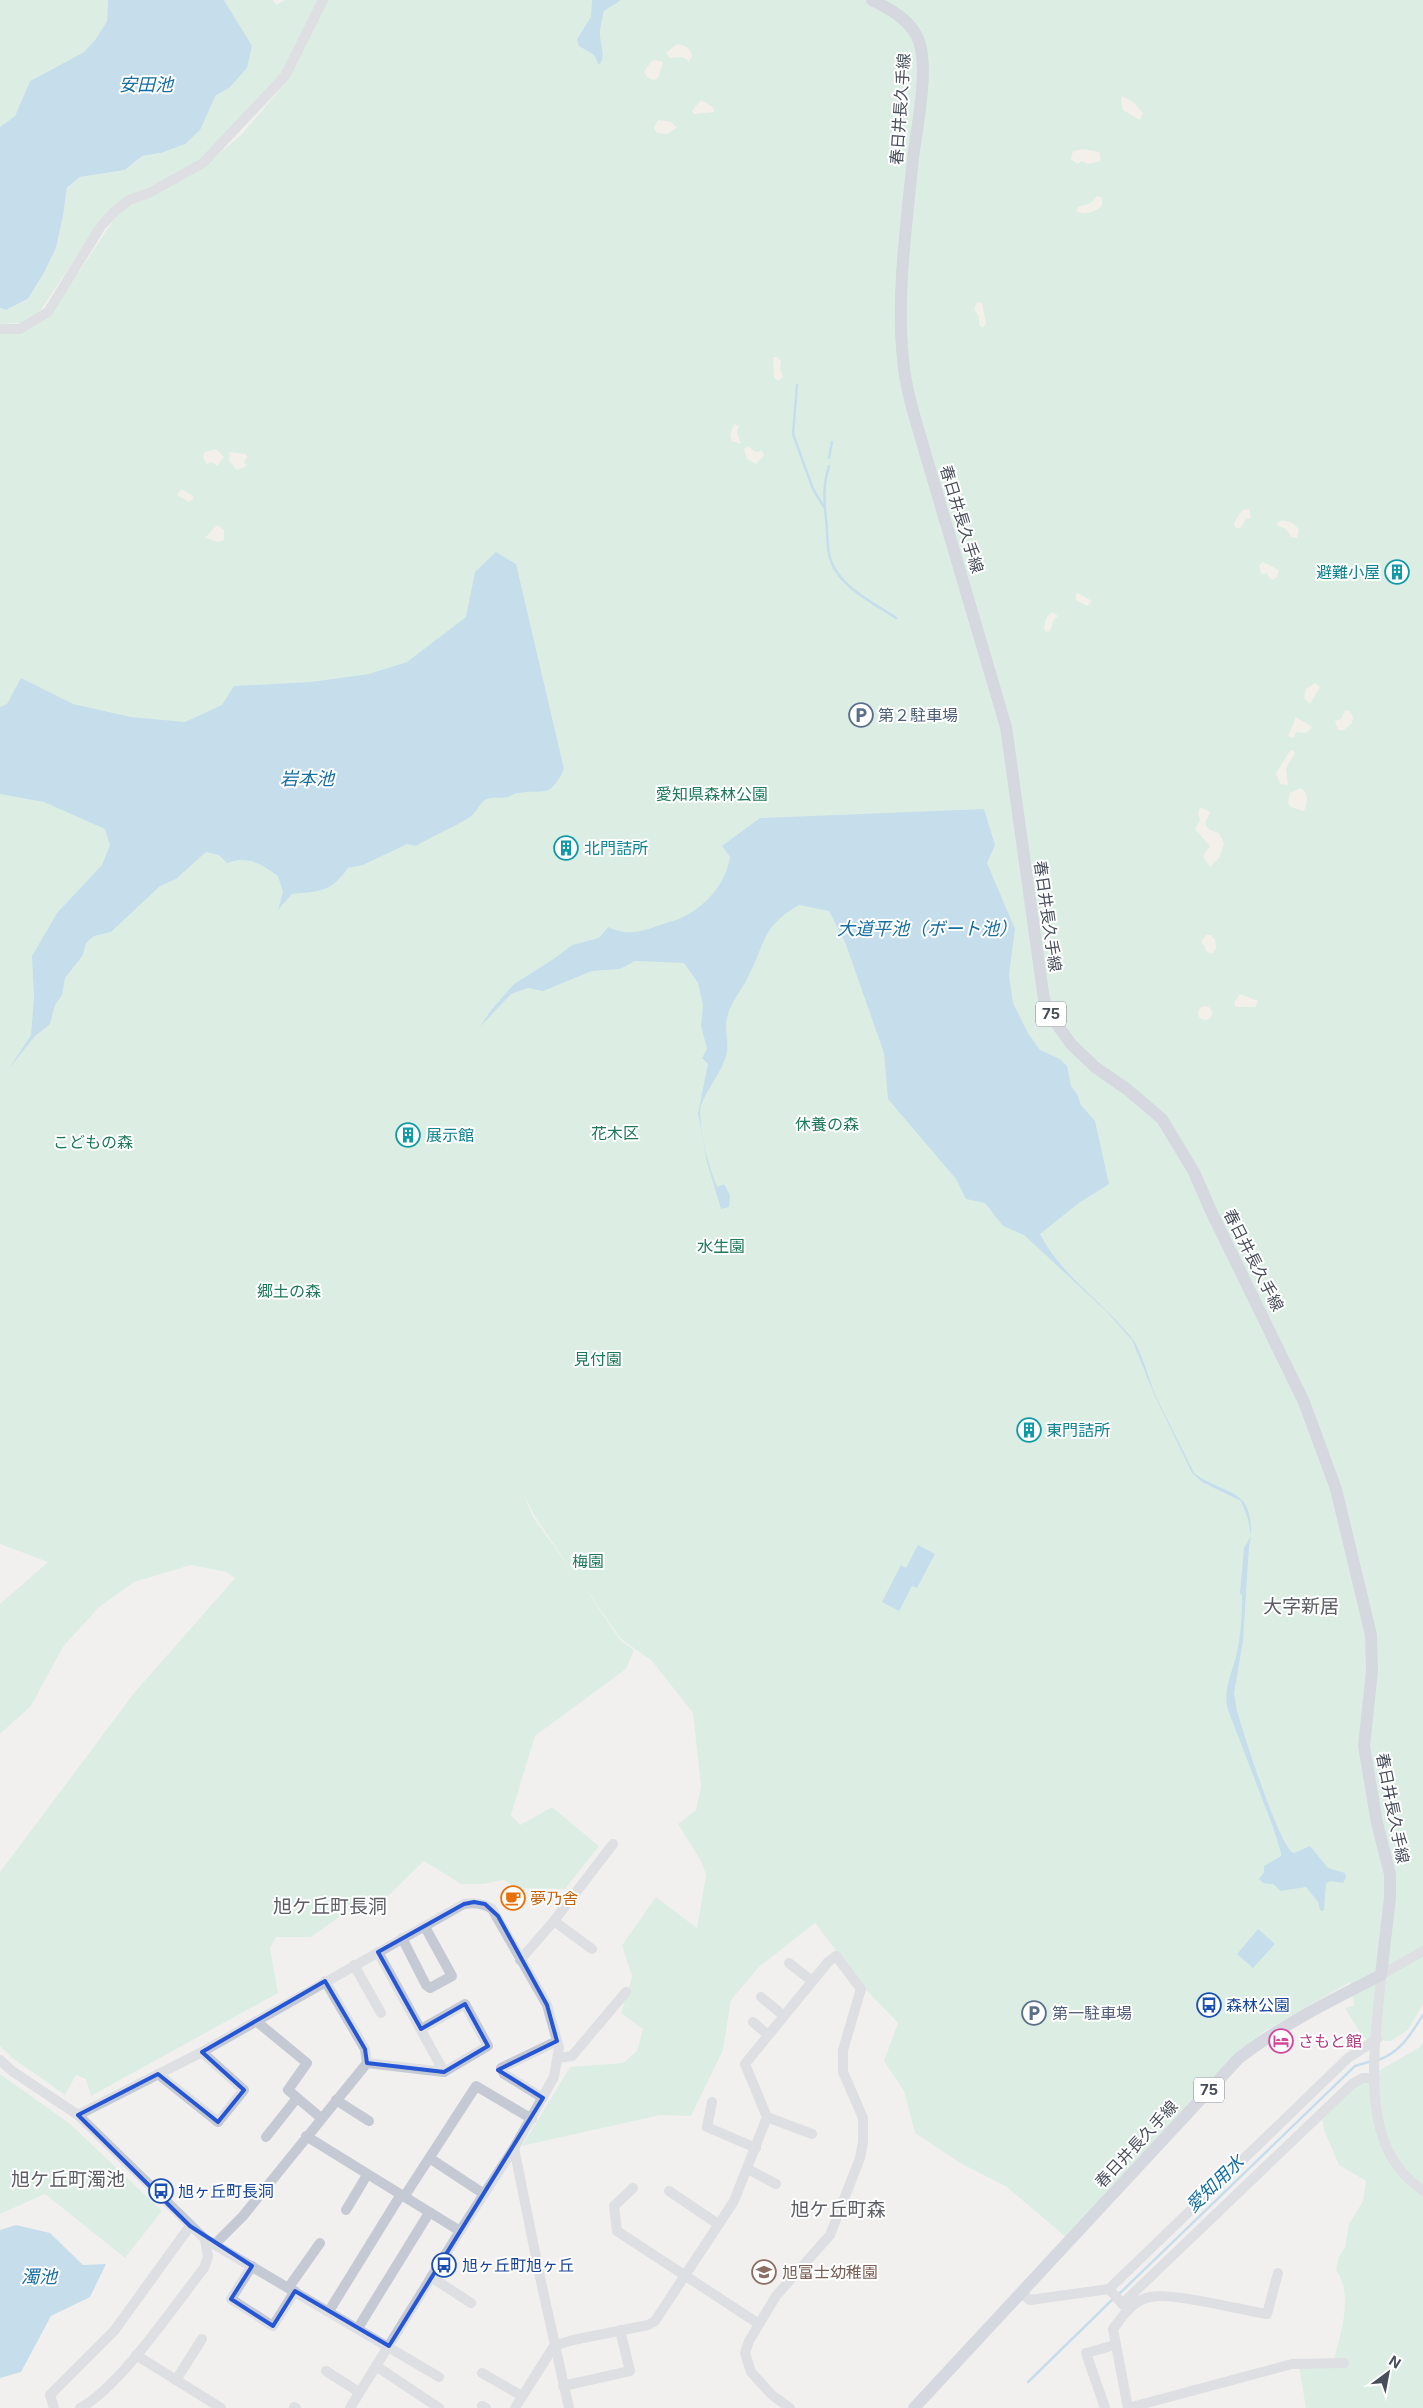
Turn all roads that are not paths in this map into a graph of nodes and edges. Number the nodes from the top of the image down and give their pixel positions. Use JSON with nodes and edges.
{"nodes":[{"id":1,"x":323,"y":0,"type":"edge"},
{"id":2,"x":872,"y":0,"type":"edge"},
{"id":3,"x":0,"y":329,"type":"edge"},
{"id":4,"x":613,"y":1844,"type":"dead end"},
{"id":5,"x":554,"y":1921,"type":"junction"},
{"id":6,"x":425,"y":1927,"type":"junction"},
{"id":7,"x":402,"y":1938,"type":"junction"},
{"id":8,"x":592,"y":1949,"type":"dead end"},
{"id":9,"x":1423,"y":1951,"type":"edge"},
{"id":10,"x":378,"y":1952,"type":"junction"},
{"id":11,"x":520,"y":1960,"type":"junction"},
{"id":12,"x":789,"y":1963,"type":"dead end"},
{"id":13,"x":354,"y":1965,"type":"junction"},
{"id":14,"x":1381,"y":1975,"type":"junction"},
{"id":15,"x":325,"y":1981,"type":"junction"},
{"id":16,"x":812,"y":1981,"type":"junction"},
{"id":17,"x":626,"y":1992,"type":"dead end"},
{"id":18,"x":761,"y":1997,"type":"dead end"},
{"id":19,"x":380,"y":2013,"type":"dead end"},
{"id":20,"x":784,"y":2016,"type":"junction"},
{"id":21,"x":256,"y":2021,"type":"junction"},
{"id":22,"x":753,"y":2022,"type":"dead end"},
{"id":23,"x":421,"y":2029,"type":"junction"},
{"id":24,"x":768,"y":2036,"type":"junction"},
{"id":25,"x":557,"y":2041,"type":"junction"},
{"id":26,"x":1377,"y":2041,"type":"junction"},
{"id":27,"x":202,"y":2052,"type":"junction"},
{"id":28,"x":558,"y":2058,"type":"junction"},
{"id":29,"x":0,"y":2060,"type":"edge"},
{"id":30,"x":366,"y":2063,"type":"junction"},
{"id":31,"x":444,"y":2072,"type":"junction"},
{"id":32,"x":1375,"y":2072,"type":"junction"},
{"id":33,"x":158,"y":2074,"type":"junction"},
{"id":34,"x":297,"y":2098,"type":"junction"},
{"id":35,"x":543,"y":2098,"type":"junction"},
{"id":36,"x":336,"y":2100,"type":"junction"},
{"id":37,"x":712,"y":2102,"type":"dead end"},
{"id":38,"x":78,"y":2115,"type":"junction"},
{"id":39,"x":767,"y":2117,"type":"junction"},
{"id":40,"x":321,"y":2118,"type":"junction"},
{"id":41,"x":532,"y":2119,"type":"junction"},
{"id":42,"x":369,"y":2121,"type":"dead end"},
{"id":43,"x":812,"y":2134,"type":"dead end"},
{"id":44,"x":306,"y":2136,"type":"junction"},
{"id":45,"x":266,"y":2137,"type":"dead end"},
{"id":46,"x":514,"y":2148,"type":"junction"},
{"id":47,"x":756,"y":2148,"type":"junction"},
{"id":48,"x":431,"y":2159,"type":"junction"},
{"id":49,"x":748,"y":2169,"type":"junction"},
{"id":50,"x":367,"y":2175,"type":"junction"},
{"id":51,"x":776,"y":2184,"type":"dead end"},
{"id":52,"x":633,"y":2188,"type":"dead end"},
{"id":53,"x":669,"y":2191,"type":"dead end"},
{"id":54,"x":1423,"y":2191,"type":"edge"},
{"id":55,"x":484,"y":2194,"type":"junction"},
{"id":56,"x":402,"y":2197,"type":"junction"},
{"id":57,"x":346,"y":2210,"type":"dead end"},
{"id":58,"x":429,"y":2213,"type":"junction"},
{"id":59,"x":718,"y":2224,"type":"junction"},
{"id":60,"x":190,"y":2226,"type":"junction"},
{"id":61,"x":460,"y":2231,"type":"junction"},
{"id":62,"x":205,"y":2239,"type":"junction"},
{"id":63,"x":320,"y":2243,"type":"dead end"},
{"id":64,"x":215,"y":2244,"type":"junction"},
{"id":65,"x":252,"y":2266,"type":"junction"},
{"id":66,"x":1278,"y":2273,"type":"dead end"},
{"id":67,"x":684,"y":2275,"type":"junction"},
{"id":68,"x":431,"y":2277,"type":"junction"},
{"id":69,"x":292,"y":2289,"type":"junction"},
{"id":70,"x":1109,"y":2289,"type":"junction"},
{"id":71,"x":1021,"y":2293,"type":"junction"},
{"id":72,"x":472,"y":2303,"type":"dead end"},
{"id":73,"x":1124,"y":2305,"type":"junction"},
{"id":74,"x":329,"y":2311,"type":"junction"},
{"id":75,"x":759,"y":2324,"type":"junction"},
{"id":76,"x":358,"y":2328,"type":"junction"},
{"id":77,"x":620,"y":2330,"type":"junction"},
{"id":78,"x":202,"y":2339,"type":"dead end"},
{"id":79,"x":1115,"y":2345,"type":"junction"},
{"id":80,"x":389,"y":2346,"type":"junction"},
{"id":81,"x":554,"y":2346,"type":"junction"},
{"id":82,"x":136,"y":2355,"type":"junction"},
{"id":83,"x":1344,"y":2363,"type":"dead end"},
{"id":84,"x":376,"y":2366,"type":"junction"},
{"id":85,"x":326,"y":2371,"type":"dead end"},
{"id":86,"x":482,"y":2373,"type":"dead end"},
{"id":87,"x":439,"y":2376,"type":"dead end"},
{"id":88,"x":176,"y":2380,"type":"junction"},
{"id":89,"x":563,"y":2386,"type":"junction"},
{"id":90,"x":359,"y":2392,"type":"junction"},
{"id":91,"x":522,"y":2396,"type":"junction"},
{"id":92,"x":352,"y":2407,"type":"edge"},
{"id":93,"x":54,"y":2408,"type":"edge"},
{"id":94,"x":80,"y":2408,"type":"edge"},
{"id":95,"x":221,"y":2408,"type":"edge"},
{"id":96,"x":438,"y":2408,"type":"edge"},
{"id":97,"x":515,"y":2408,"type":"edge"},
{"id":98,"x":569,"y":2408,"type":"edge"},
{"id":99,"x":790,"y":2408,"type":"edge"},
{"id":100,"x":914,"y":2408,"type":"edge"},
{"id":101,"x":1104,"y":2408,"type":"edge"},
{"id":102,"x":1128,"y":2408,"type":"edge"}],
"edges":[{"from":1,"to":3,"type":"street"},
{"from":2,"to":14,"type":"main road","name":"春日井長久手線","number":"75"},
{"from":4,"to":5,"type":"street"},
{"from":5,"to":8,"type":"street"},
{"from":5,"to":11,"type":"street"},
{"from":6,"to":7,"type":"street"},
{"from":6,"to":7,"type":"street"},
{"from":6,"to":11,"type":"street"},
{"from":7,"to":10,"type":"street"},
{"from":9,"to":14,"type":"street"},
{"from":10,"to":13,"type":"street"},
{"from":10,"to":23,"type":"street"},
{"from":11,"to":25,"type":"street"},
{"from":12,"to":16,"type":"street"},
{"from":13,"to":15,"type":"street"},
{"from":13,"to":19,"type":"street"},
{"from":14,"to":26,"type":"street"},
{"from":14,"to":71,"type":"main road","name":"春日井長久手線","number":"75"},
{"from":15,"to":21,"type":"street"},
{"from":15,"to":30,"type":"street"},
{"from":16,"to":20,"type":"street"},
{"from":16,"to":75,"type":"street"},
{"from":17,"to":28,"type":"street"},
{"from":18,"to":20,"type":"street"},
{"from":20,"to":24,"type":"street"},
{"from":21,"to":27,"type":"street"},
{"from":21,"to":34,"type":"street"},
{"from":22,"to":24,"type":"street"},
{"from":23,"to":31,"type":"street"},
{"from":23,"to":31,"type":"street"},
{"from":24,"to":39,"type":"street"},
{"from":25,"to":28,"type":"street"},
{"from":25,"to":35,"type":"street"},
{"from":26,"to":32,"type":"street"},
{"from":26,"to":70,"type":"street"},
{"from":27,"to":33,"type":"street"},
{"from":27,"to":33,"type":"street"},
{"from":28,"to":35,"type":"street"},
{"from":29,"to":38,"type":"street"},
{"from":30,"to":31,"type":"street"},
{"from":30,"to":36,"type":"street"},
{"from":32,"to":54,"type":"street"},
{"from":32,"to":73,"type":"street"},
{"from":33,"to":38,"type":"street"},
{"from":34,"to":40,"type":"street"},
{"from":34,"to":45,"type":"street"},
{"from":35,"to":41,"type":"street"},
{"from":36,"to":40,"type":"street"},
{"from":36,"to":42,"type":"street"},
{"from":37,"to":47,"type":"street"},
{"from":38,"to":60,"type":"street"},
{"from":39,"to":43,"type":"street"},
{"from":39,"to":47,"type":"street"},
{"from":40,"to":44,"type":"street"},
{"from":41,"to":46,"type":"street"},
{"from":41,"to":48,"type":"street"},
{"from":44,"to":50,"type":"street"},
{"from":44,"to":64,"type":"street"},
{"from":46,"to":55,"type":"street"},
{"from":46,"to":81,"type":"street"},
{"from":47,"to":49,"type":"street"},
{"from":48,"to":55,"type":"street"},
{"from":48,"to":56,"type":"street"},
{"from":49,"to":51,"type":"street"},
{"from":49,"to":59,"type":"street"},
{"from":50,"to":56,"type":"street"},
{"from":50,"to":57,"type":"street"},
{"from":52,"to":67,"type":"street"},
{"from":53,"to":59,"type":"street"},
{"from":55,"to":61,"type":"street"},
{"from":56,"to":58,"type":"street"},
{"from":56,"to":74,"type":"street"},
{"from":58,"to":61,"type":"street"},
{"from":58,"to":76,"type":"street"},
{"from":59,"to":67,"type":"street"},
{"from":60,"to":62,"type":"street"},
{"from":60,"to":93,"type":"street"},
{"from":61,"to":68,"type":"street"},
{"from":62,"to":64,"type":"street"},
{"from":62,"to":82,"type":"street"},
{"from":63,"to":69,"type":"street"},
{"from":64,"to":65,"type":"street"},
{"from":65,"to":69,"type":"street"},
{"from":65,"to":69,"type":"street"},
{"from":66,"to":73,"type":"street"},
{"from":67,"to":75,"type":"street"},
{"from":67,"to":77,"type":"street"},
{"from":68,"to":72,"type":"street"},
{"from":68,"to":80,"type":"street"},
{"from":69,"to":74,"type":"street"},
{"from":70,"to":71,"type":"street"},
{"from":70,"to":73,"type":"street"},
{"from":71,"to":100,"type":"main road","name":"春日井長久手線","number":"75"},
{"from":73,"to":79,"type":"street"},
{"from":74,"to":76,"type":"street"},
{"from":75,"to":99,"type":"street"},
{"from":76,"to":80,"type":"street"},
{"from":77,"to":81,"type":"street"},
{"from":77,"to":89,"type":"street"},
{"from":78,"to":88,"type":"street"},
{"from":79,"to":101,"type":"street"},
{"from":79,"to":102,"type":"street"},
{"from":80,"to":84,"type":"street"},
{"from":80,"to":87,"type":"street"},
{"from":81,"to":89,"type":"street"},
{"from":81,"to":91,"type":"street"},
{"from":82,"to":88,"type":"street"},
{"from":82,"to":94,"type":"street"},
{"from":83,"to":102,"type":"street"},
{"from":84,"to":90,"type":"street"},
{"from":84,"to":96,"type":"street"},
{"from":85,"to":90,"type":"street"},
{"from":86,"to":91,"type":"street"},
{"from":88,"to":95,"type":"street"},
{"from":89,"to":98,"type":"street"},
{"from":90,"to":92,"type":"street"},
{"from":91,"to":97,"type":"street"}]}
